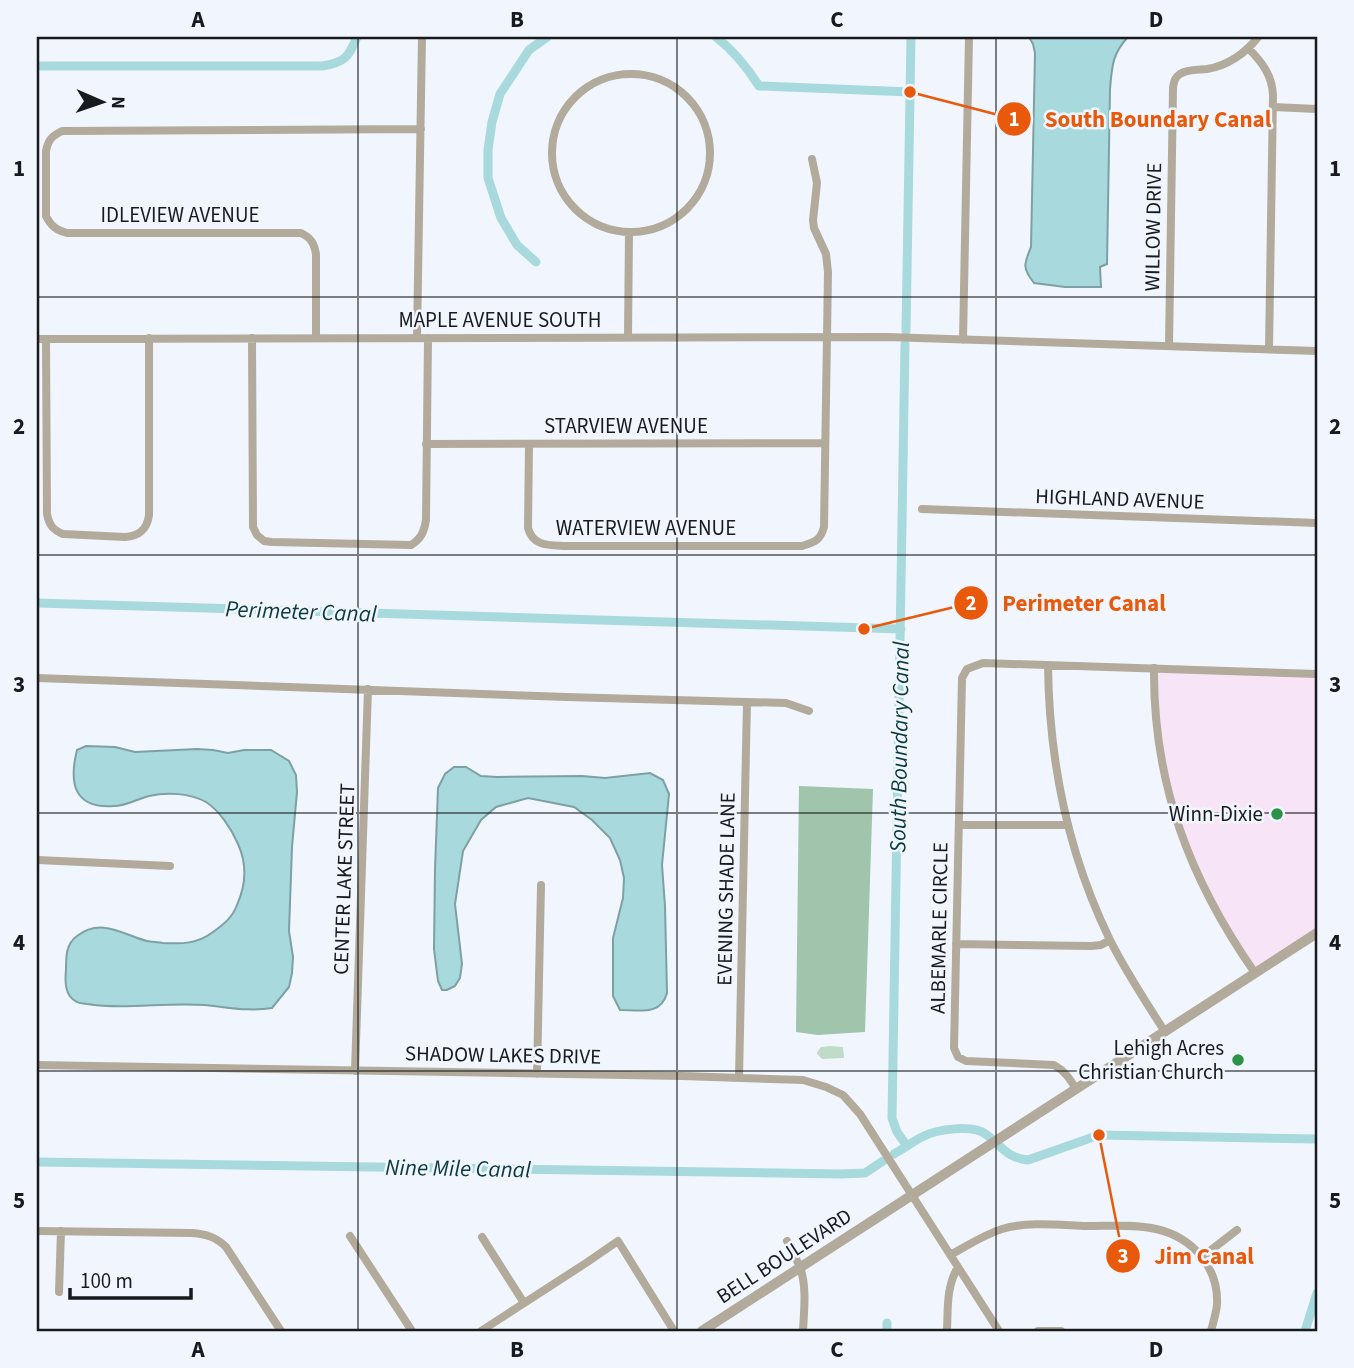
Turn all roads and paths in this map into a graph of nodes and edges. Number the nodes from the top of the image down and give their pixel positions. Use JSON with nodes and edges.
{"nodes":[{"id":1,"x":422,"y":37,"type":"edge"},
{"id":2,"x":968,"y":37,"type":"edge"},
{"id":3,"x":1258,"y":37,"type":"edge"},
{"id":4,"x":1248,"y":48,"type":"junction"},
{"id":5,"x":1273,"y":107,"type":"junction"},
{"id":6,"x":1317,"y":109,"type":"edge"},
{"id":7,"x":421,"y":129,"type":"junction"},
{"id":8,"x":812,"y":159,"type":"dead end"},
{"id":9,"x":629,"y":232,"type":"junction"},
{"id":10,"x":628,"y":337,"type":"junction"},
{"id":11,"x":827,"y":337,"type":"junction"},
{"id":12,"x":149,"y":338,"type":"junction"},
{"id":13,"x":252,"y":338,"type":"junction"},
{"id":14,"x":316,"y":338,"type":"junction"},
{"id":15,"x":417,"y":338,"type":"junction"},
{"id":16,"x":428,"y":338,"type":"junction"},
{"id":17,"x":37,"y":339,"type":"edge"},
{"id":18,"x":47,"y":339,"type":"junction"},
{"id":19,"x":964,"y":340,"type":"junction"},
{"id":20,"x":1169,"y":346,"type":"junction"},
{"id":21,"x":1269,"y":349,"type":"junction"},
{"id":22,"x":1317,"y":351,"type":"edge"},
{"id":23,"x":825,"y":443,"type":"junction"},
{"id":24,"x":426,"y":444,"type":"junction"},
{"id":25,"x":529,"y":444,"type":"junction"},
{"id":26,"x":922,"y":509,"type":"dead end"},
{"id":27,"x":1317,"y":523,"type":"edge"},
{"id":28,"x":1048,"y":665,"type":"junction"},
{"id":29,"x":1154,"y":668,"type":"junction"},
{"id":30,"x":1317,"y":674,"type":"edge"},
{"id":31,"x":37,"y":678,"type":"edge"},
{"id":32,"x":368,"y":689,"type":"junction"},
{"id":33,"x":747,"y":702,"type":"junction"},
{"id":34,"x":810,"y":712,"type":"dead end"},
{"id":35,"x":959,"y":825,"type":"junction"},
{"id":36,"x":1067,"y":825,"type":"junction"},
{"id":37,"x":37,"y":860,"type":"edge"},
{"id":38,"x":170,"y":866,"type":"dead end"},
{"id":39,"x":541,"y":885,"type":"dead end"},
{"id":40,"x":1317,"y":933,"type":"edge"},
{"id":41,"x":1110,"y":940,"type":"junction"},
{"id":42,"x":956,"y":944,"type":"junction"},
{"id":43,"x":1255,"y":973,"type":"junction"},
{"id":44,"x":1165,"y":1032,"type":"junction"},
{"id":45,"x":37,"y":1065,"type":"edge"},
{"id":46,"x":355,"y":1070,"type":"junction"},
{"id":47,"x":537,"y":1074,"type":"junction"},
{"id":48,"x":739,"y":1078,"type":"junction"},
{"id":49,"x":1076,"y":1089,"type":"junction"},
{"id":50,"x":912,"y":1196,"type":"junction"},
{"id":51,"x":1237,"y":1230,"type":"dead end"},
{"id":52,"x":37,"y":1231,"type":"edge"},
{"id":53,"x":61,"y":1231,"type":"junction"},
{"id":54,"x":350,"y":1236,"type":"dead end"},
{"id":55,"x":482,"y":1237,"type":"dead end"},
{"id":56,"x":787,"y":1241,"type":"dead end"},
{"id":57,"x":950,"y":1255,"type":"junction"},
{"id":58,"x":1202,"y":1257,"type":"junction"},
{"id":59,"x":958,"y":1267,"type":"junction"},
{"id":60,"x":800,"y":1268,"type":"junction"},
{"id":61,"x":59,"y":1292,"type":"dead end"},
{"id":62,"x":524,"y":1303,"type":"junction"},
{"id":63,"x":280,"y":1331,"type":"edge"},
{"id":64,"x":412,"y":1331,"type":"edge"},
{"id":65,"x":481,"y":1331,"type":"edge"},
{"id":66,"x":674,"y":1331,"type":"edge"},
{"id":67,"x":702,"y":1331,"type":"edge"},
{"id":68,"x":803,"y":1331,"type":"edge"},
{"id":69,"x":947,"y":1331,"type":"edge"},
{"id":70,"x":999,"y":1331,"type":"edge"},
{"id":71,"x":1038,"y":1331,"type":"edge"},
{"id":72,"x":1061,"y":1331,"type":"edge"},
{"id":73,"x":1211,"y":1331,"type":"edge"}],
"edges":[{"from":1,"to":7,"type":"street"},
{"from":2,"to":19,"type":"street"},
{"from":3,"to":4,"type":"street","name":"WILLOW DRIVE"},
{"from":4,"to":5,"type":"street"},
{"from":4,"to":20,"type":"street","name":"WILLOW DRIVE"},
{"from":5,"to":6,"type":"street"},
{"from":5,"to":21,"type":"street"},
{"from":7,"to":14,"type":"street","name":"IDLEVIEW AVENUE"},
{"from":7,"to":15,"type":"street"},
{"from":8,"to":11,"type":"street"},
{"from":9,"to":9,"type":"street"},
{"from":9,"to":10,"type":"street"},
{"from":10,"to":11,"type":"street","name":"MAPLE AVENUE SOUTH"},
{"from":10,"to":16,"type":"street","name":"MAPLE AVENUE SOUTH"},
{"from":11,"to":19,"type":"street","name":"MAPLE AVENUE SOUTH"},
{"from":11,"to":23,"type":"street"},
{"from":12,"to":13,"type":"street","name":"MAPLE AVENUE SOUTH"},
{"from":12,"to":18,"type":"street","name":"MAPLE AVENUE SOUTH"},
{"from":12,"to":18,"type":"street"},
{"from":13,"to":14,"type":"street","name":"MAPLE AVENUE SOUTH"},
{"from":13,"to":24,"type":"street"},
{"from":14,"to":15,"type":"street","name":"MAPLE AVENUE SOUTH"},
{"from":15,"to":16,"type":"street","name":"MAPLE AVENUE SOUTH"},
{"from":16,"to":24,"type":"street"},
{"from":17,"to":18,"type":"street","name":"MAPLE AVENUE SOUTH"},
{"from":19,"to":20,"type":"street","name":"MAPLE AVENUE SOUTH"},
{"from":20,"to":21,"type":"street","name":"MAPLE AVENUE SOUTH"},
{"from":21,"to":22,"type":"street","name":"MAPLE AVENUE SOUTH"},
{"from":23,"to":25,"type":"street","name":"STARVIEW AVENUE"},
{"from":23,"to":25,"type":"street","name":"WATERVIEW AVENUE"},
{"from":24,"to":25,"type":"street","name":"STARVIEW AVENUE"},
{"from":26,"to":27,"type":"street","name":"HIGHLAND AVENUE"},
{"from":28,"to":29,"type":"street"},
{"from":28,"to":35,"type":"street","name":"ALBEMARLE CIRCLE"},
{"from":28,"to":36,"type":"street"},
{"from":29,"to":30,"type":"street"},
{"from":29,"to":43,"type":"street"},
{"from":31,"to":32,"type":"street"},
{"from":32,"to":33,"type":"street"},
{"from":32,"to":46,"type":"street","name":"CENTER LAKE STREET"},
{"from":33,"to":34,"type":"street"},
{"from":33,"to":48,"type":"street","name":"EVENING SHADE LANE"},
{"from":35,"to":36,"type":"street"},
{"from":35,"to":42,"type":"street","name":"ALBEMARLE CIRCLE"},
{"from":36,"to":41,"type":"street"},
{"from":37,"to":38,"type":"street"},
{"from":39,"to":47,"type":"street"},
{"from":40,"to":43,"type":"street","name":"BELL BOULEVARD"},
{"from":41,"to":42,"type":"street"},
{"from":41,"to":44,"type":"street"},
{"from":42,"to":49,"type":"street","name":"ALBEMARLE CIRCLE"},
{"from":43,"to":44,"type":"street","name":"BELL BOULEVARD"},
{"from":44,"to":49,"type":"street","name":"BELL BOULEVARD"},
{"from":45,"to":46,"type":"street","name":"SHADOW LAKES DRIVE"},
{"from":46,"to":47,"type":"street","name":"SHADOW LAKES DRIVE"},
{"from":47,"to":48,"type":"street","name":"SHADOW LAKES DRIVE"},
{"from":48,"to":50,"type":"street","name":"SHADOW LAKES DRIVE"},
{"from":49,"to":50,"type":"street","name":"BELL BOULEVARD"},
{"from":50,"to":57,"type":"street","name":"SHADOW LAKES DRIVE"},
{"from":50,"to":60,"type":"street","name":"BELL BOULEVARD"},
{"from":51,"to":58,"type":"street"},
{"from":52,"to":53,"type":"street"},
{"from":53,"to":61,"type":"street"},
{"from":53,"to":63,"type":"street"},
{"from":54,"to":64,"type":"street"},
{"from":55,"to":62,"type":"street"},
{"from":56,"to":60,"type":"street"},
{"from":57,"to":58,"type":"street"},
{"from":57,"to":59,"type":"street","name":"SHADOW LAKES DRIVE"},
{"from":58,"to":73,"type":"street"},
{"from":59,"to":69,"type":"street"},
{"from":59,"to":70,"type":"street","name":"SHADOW LAKES DRIVE"},
{"from":60,"to":67,"type":"street","name":"BELL BOULEVARD"},
{"from":60,"to":68,"type":"street"},
{"from":62,"to":65,"type":"street"},
{"from":62,"to":66,"type":"street"},
{"from":71,"to":72,"type":"street"}]}
